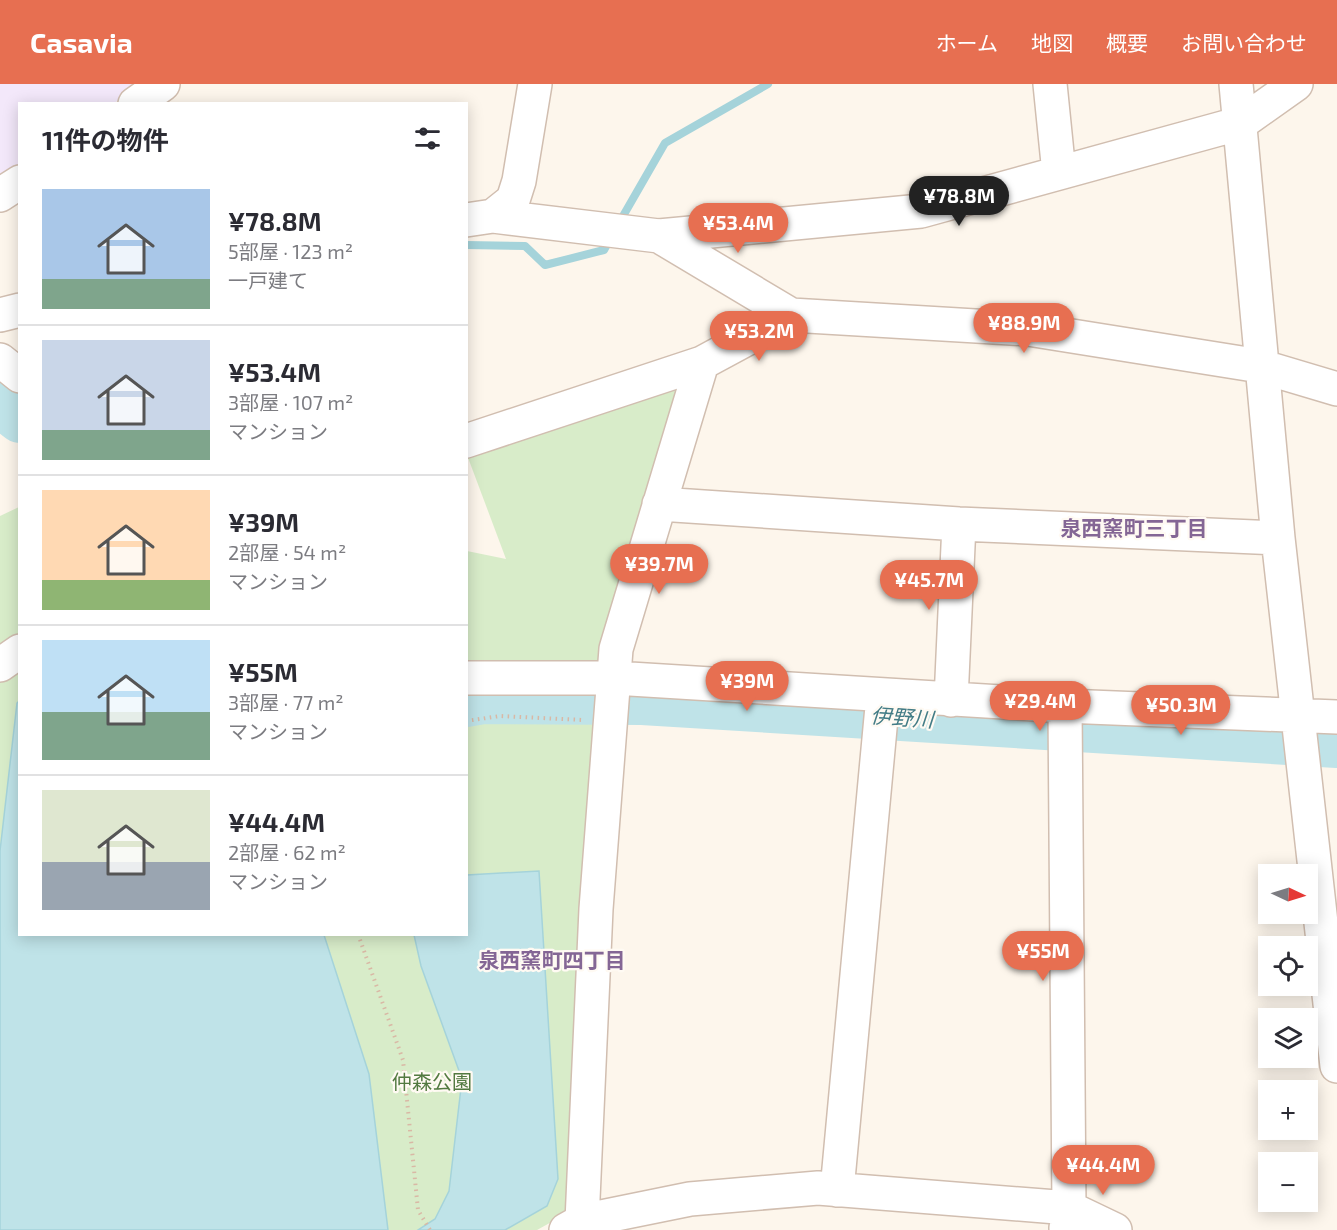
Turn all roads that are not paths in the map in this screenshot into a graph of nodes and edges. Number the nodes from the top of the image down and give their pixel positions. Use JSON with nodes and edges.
{"nodes":[{"id":1,"x":164,"y":84,"type":"edge"},
{"id":2,"x":535,"y":84,"type":"edge"},
{"id":3,"x":1050,"y":84,"type":"edge"},
{"id":4,"x":1236,"y":84,"type":"edge"},
{"id":5,"x":1296,"y":84,"type":"edge"},
{"id":6,"x":138,"y":102,"type":"edge"},
{"id":7,"x":1242,"y":123,"type":"junction"},
{"id":8,"x":1059,"y":173,"type":"junction"},
{"id":9,"x":18,"y":183,"type":"edge"},
{"id":10,"x":0,"y":195,"type":"edge"},
{"id":11,"x":480,"y":218,"type":"edge"},
{"id":12,"x":645,"y":235,"type":"junction"},
{"id":13,"x":18,"y":310,"type":"edge"},
{"id":14,"x":0,"y":315,"type":"edge"},
{"id":15,"x":791,"y":315,"type":"junction"},
{"id":16,"x":0,"y":360,"type":"edge"},
{"id":17,"x":702,"y":363,"type":"junction"},
{"id":18,"x":1260,"y":366,"type":"junction"},
{"id":19,"x":18,"y":374,"type":"edge"},
{"id":20,"x":1337,"y":389,"type":"edge"},
{"id":21,"x":468,"y":440,"type":"edge"},
{"id":22,"x":659,"y":504,"type":"junction"},
{"id":23,"x":959,"y":524,"type":"junction"},
{"id":24,"x":1278,"y":538,"type":"junction"},
{"id":25,"x":18,"y":652,"type":"edge"},
{"id":26,"x":0,"y":665,"type":"edge"},
{"id":27,"x":468,"y":678,"type":"edge"},
{"id":28,"x":614,"y":678,"type":"junction"},
{"id":29,"x":883,"y":696,"type":"junction"},
{"id":30,"x":951,"y":700,"type":"junction"},
{"id":31,"x":1065,"y":706,"type":"junction"},
{"id":32,"x":1299,"y":715,"type":"junction"},
{"id":33,"x":1337,"y":717,"type":"edge"},
{"id":34,"x":1337,"y":1066,"type":"edge"},
{"id":35,"x":837,"y":1190,"type":"junction"},
{"id":36,"x":1068,"y":1219,"type":"edge"},
{"id":37,"x":574,"y":1226,"type":"edge"},
{"id":38,"x":1115,"y":1230,"type":"edge"}],
"edges":[{"from":1,"to":6,"type":"street"},
{"from":2,"to":11,"type":"street"},
{"from":3,"to":8,"type":"street"},
{"from":4,"to":7,"type":"street"},
{"from":5,"to":7,"type":"street"},
{"from":7,"to":8,"type":"street"},
{"from":7,"to":18,"type":"street"},
{"from":8,"to":12,"type":"street"},
{"from":9,"to":10,"type":"street"},
{"from":11,"to":12,"type":"street"},
{"from":12,"to":15,"type":"street"},
{"from":13,"to":14,"type":"street"},
{"from":15,"to":17,"type":"street"},
{"from":15,"to":18,"type":"street"},
{"from":16,"to":19,"type":"street"},
{"from":17,"to":21,"type":"street"},
{"from":17,"to":22,"type":"street"},
{"from":18,"to":20,"type":"street"},
{"from":18,"to":24,"type":"street"},
{"from":22,"to":23,"type":"street"},
{"from":22,"to":28,"type":"street"},
{"from":23,"to":24,"type":"street"},
{"from":23,"to":30,"type":"street"},
{"from":24,"to":32,"type":"street"},
{"from":25,"to":26,"type":"street"},
{"from":27,"to":28,"type":"street"},
{"from":28,"to":29,"type":"street"},
{"from":28,"to":37,"type":"street"},
{"from":29,"to":30,"type":"street"},
{"from":29,"to":35,"type":"street"},
{"from":30,"to":31,"type":"street"},
{"from":31,"to":32,"type":"street"},
{"from":31,"to":36,"type":"street"},
{"from":32,"to":33,"type":"street"},
{"from":32,"to":34,"type":"street"},
{"from":35,"to":36,"type":"street"},
{"from":35,"to":37,"type":"street"},
{"from":36,"to":38,"type":"street"}]}
